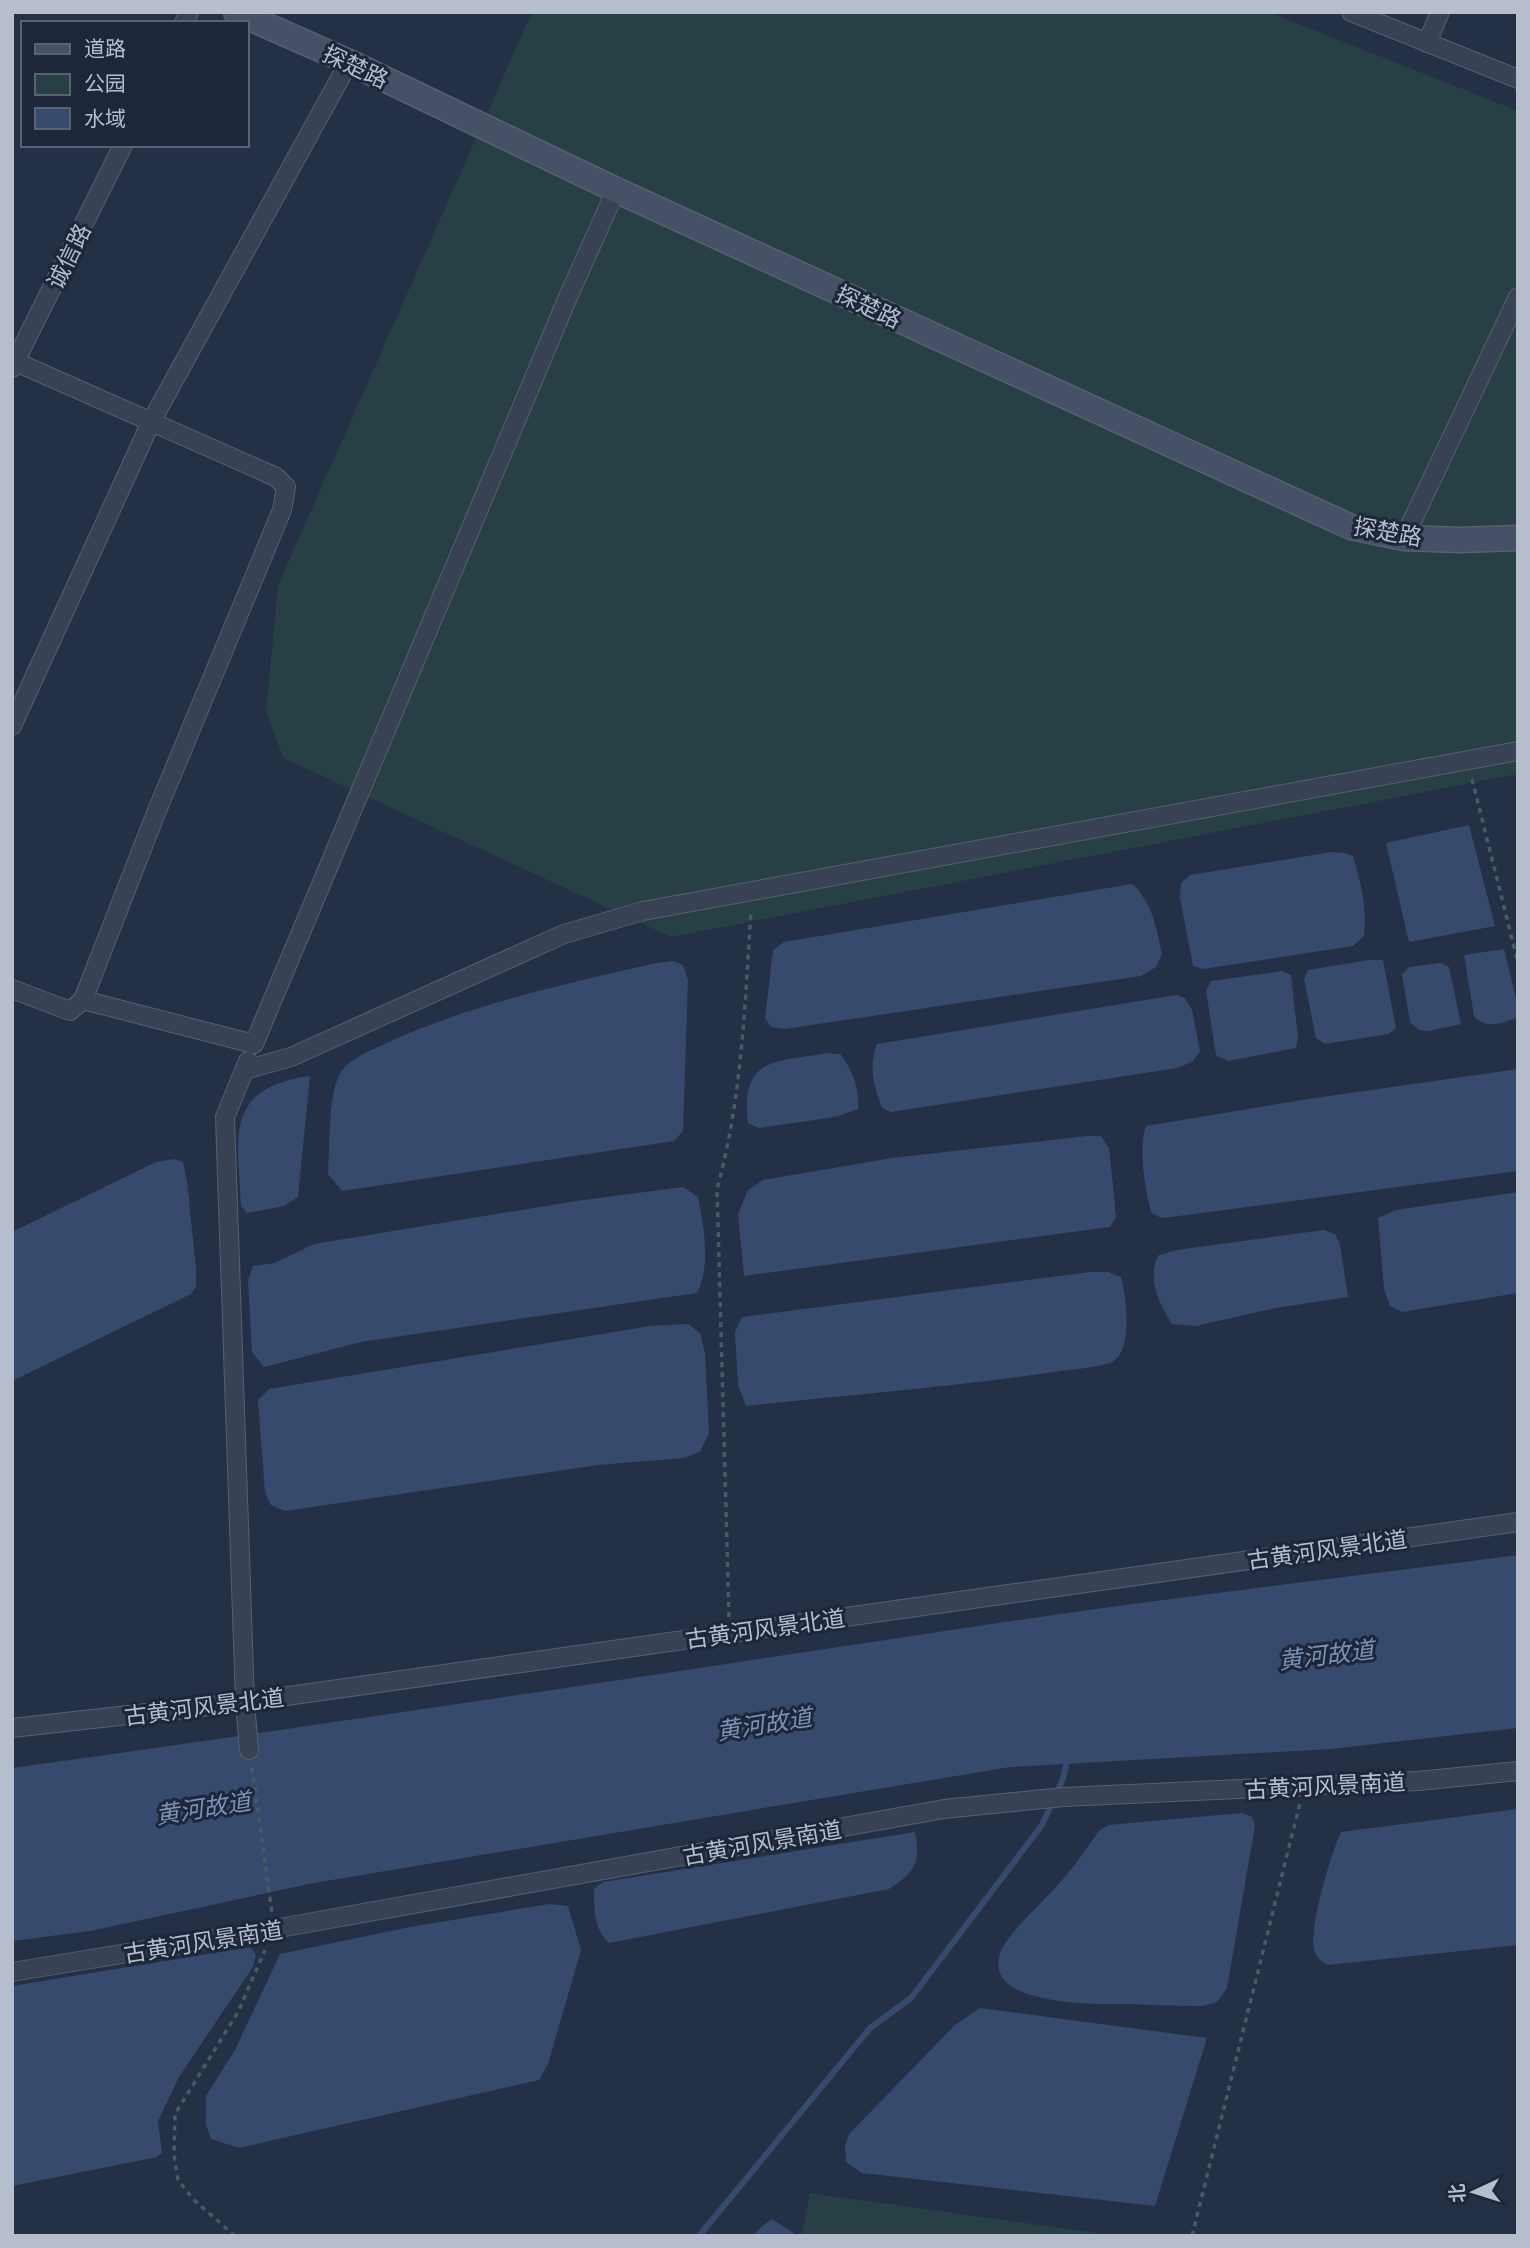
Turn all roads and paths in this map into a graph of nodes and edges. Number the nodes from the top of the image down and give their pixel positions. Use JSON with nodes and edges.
{"nodes":[{"id":1,"x":236,"y":12,"type":"edge"},
{"id":2,"x":1351,"y":12,"type":"edge"},
{"id":3,"x":1440,"y":12,"type":"edge"},
{"id":4,"x":1427,"y":43,"type":"junction"},
{"id":5,"x":349,"y":62,"type":"junction"},
{"id":6,"x":1518,"y":79,"type":"edge"},
{"id":7,"x":122,"y":147,"type":"edge"},
{"id":8,"x":617,"y":190,"type":"junction"},
{"id":9,"x":1518,"y":297,"type":"edge"},
{"id":10,"x":14,"y":365,"type":"edge"},
{"id":11,"x":152,"y":422,"type":"junction"},
{"id":12,"x":1404,"y":538,"type":"junction"},
{"id":13,"x":1518,"y":538,"type":"edge"},
{"id":14,"x":12,"y":726,"type":"edge"},
{"id":15,"x":1518,"y":751,"type":"edge"},
{"id":16,"x":1467,"y":760,"type":"junction"},
{"id":17,"x":752,"y":891,"type":"junction"},
{"id":18,"x":1518,"y":963,"type":"edge"},
{"id":19,"x":12,"y":989,"type":"edge"},
{"id":20,"x":83,"y":1000,"type":"junction"},
{"id":21,"x":254,"y":1044,"type":"junction"},
{"id":22,"x":245,"y":1070,"type":"junction"},
{"id":23,"x":1518,"y":1521,"type":"edge"},
{"id":24,"x":729,"y":1633,"type":"junction"},
{"id":25,"x":245,"y":1702,"type":"junction"},
{"id":26,"x":12,"y":1728,"type":"edge"},
{"id":27,"x":250,"y":1750,"type":"joint"},
{"id":28,"x":1518,"y":1771,"type":"edge"},
{"id":29,"x":1305,"y":1786,"type":"junction"},
{"id":30,"x":274,"y":1929,"type":"junction"},
{"id":31,"x":12,"y":1972,"type":"edge"},
{"id":32,"x":235,"y":2236,"type":"edge"},
{"id":33,"x":1192,"y":2236,"type":"edge"}],
"edges":[{"from":1,"to":5,"type":"main road","name":"探楚路"},
{"from":2,"to":4,"type":"street"},
{"from":3,"to":4,"type":"street"},
{"from":4,"to":6,"type":"street"},
{"from":5,"to":8,"type":"main road","name":"探楚路"},
{"from":5,"to":11,"type":"street"},
{"from":7,"to":10,"type":"street","name":"诚信路"},
{"from":8,"to":12,"type":"main road","name":"探楚路"},
{"from":8,"to":21,"type":"street"},
{"from":9,"to":12,"type":"street"},
{"from":10,"to":11,"type":"street"},
{"from":11,"to":14,"type":"street"},
{"from":11,"to":20,"type":"street"},
{"from":12,"to":13,"type":"main road","name":"探楚路"},
{"from":15,"to":16,"type":"street"},
{"from":16,"to":17,"type":"street"},
{"from":16,"to":18,"type":"path"},
{"from":17,"to":22,"type":"street"},
{"from":17,"to":24,"type":"path"},
{"from":19,"to":20,"type":"street"},
{"from":20,"to":21,"type":"street"},
{"from":21,"to":22,"type":"street"},
{"from":22,"to":25,"type":"street"},
{"from":23,"to":24,"type":"street","name":"古黄河风景北道"},
{"from":24,"to":25,"type":"street","name":"古黄河风景北道"},
{"from":25,"to":26,"type":"street","name":"古黄河风景北道"},
{"from":25,"to":27,"type":"street"},
{"from":27,"to":30,"type":"path"},
{"from":28,"to":29,"type":"street","name":"古黄河风景南道"},
{"from":29,"to":30,"type":"street","name":"古黄河风景南道"},
{"from":29,"to":33,"type":"path"},
{"from":30,"to":31,"type":"street","name":"古黄河风景南道"},
{"from":30,"to":32,"type":"path"}]}
